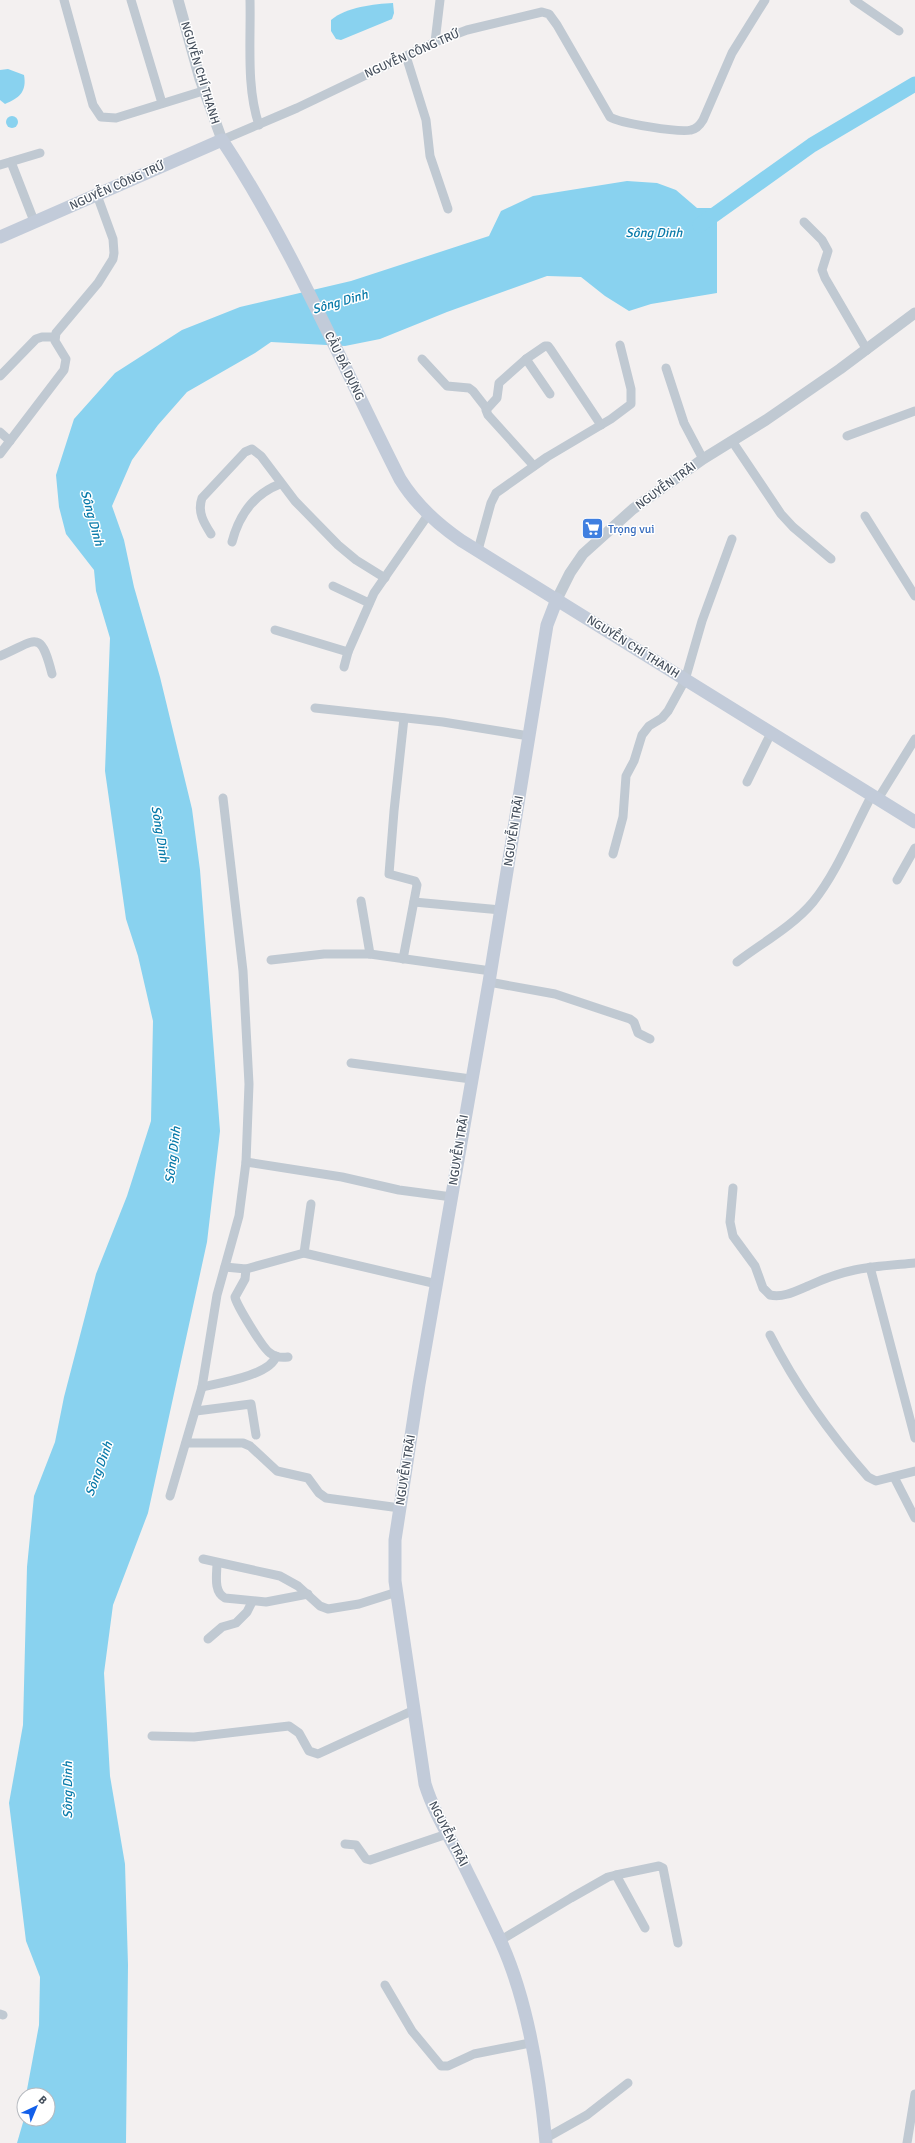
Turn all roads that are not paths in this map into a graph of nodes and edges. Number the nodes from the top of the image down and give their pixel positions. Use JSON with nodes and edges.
{"nodes":[{"id":1,"x":64,"y":0,"type":"edge"},
{"id":2,"x":131,"y":0,"type":"edge"},
{"id":3,"x":178,"y":0,"type":"edge"},
{"id":4,"x":250,"y":0,"type":"edge"},
{"id":5,"x":440,"y":0,"type":"edge"},
{"id":6,"x":765,"y":0,"type":"edge"},
{"id":7,"x":854,"y":0,"type":"edge"},
{"id":8,"x":899,"y":31,"type":"dead end"},
{"id":9,"x":435,"y":42,"type":"junction"},
{"id":10,"x":406,"y":56,"type":"junction"},
{"id":11,"x":203,"y":91,"type":"junction"},
{"id":12,"x":162,"y":103,"type":"junction"},
{"id":13,"x":259,"y":125,"type":"junction"},
{"id":14,"x":222,"y":140,"type":"junction"},
{"id":15,"x":40,"y":153,"type":"dead end"},
{"id":16,"x":11,"y":162,"type":"junction"},
{"id":17,"x":0,"y":165,"type":"edge"},
{"id":18,"x":98,"y":195,"type":"junction"},
{"id":19,"x":448,"y":209,"type":"dead end"},
{"id":20,"x":34,"y":221,"type":"junction"},
{"id":21,"x":804,"y":222,"type":"dead end"},
{"id":22,"x":274,"y":226,"type":"joint"},
{"id":23,"x":0,"y":237,"type":"edge"},
{"id":24,"x":915,"y":313,"type":"edge"},
{"id":25,"x":54,"y":337,"type":"junction"},
{"id":26,"x":620,"y":345,"type":"dead end"},
{"id":27,"x":867,"y":350,"type":"junction"},
{"id":28,"x":422,"y":359,"type":"dead end"},
{"id":29,"x":526,"y":359,"type":"junction"},
{"id":30,"x":666,"y":368,"type":"dead end"},
{"id":31,"x":0,"y":376,"type":"edge"},
{"id":32,"x":550,"y":394,"type":"dead end"},
{"id":33,"x":487,"y":408,"type":"junction"},
{"id":34,"x":915,"y":411,"type":"edge"},
{"id":35,"x":601,"y":425,"type":"junction"},
{"id":36,"x":0,"y":432,"type":"edge"},
{"id":37,"x":847,"y":436,"type":"dead end"},
{"id":38,"x":10,"y":441,"type":"junction"},
{"id":39,"x":732,"y":441,"type":"junction"},
{"id":40,"x":382,"y":442,"type":"joint"},
{"id":41,"x":0,"y":454,"type":"edge"},
{"id":42,"x":703,"y":459,"type":"junction"},
{"id":43,"x":534,"y":466,"type":"junction"},
{"id":44,"x":280,"y":484,"type":"junction"},
{"id":45,"x":428,"y":515,"type":"junction"},
{"id":46,"x":865,"y":516,"type":"dead end"},
{"id":47,"x":211,"y":534,"type":"dead end"},
{"id":48,"x":732,"y":539,"type":"dead end"},
{"id":49,"x":232,"y":542,"type":"dead end"},
{"id":50,"x":478,"y":550,"type":"junction"},
{"id":51,"x":831,"y":559,"type":"dead end"},
{"id":52,"x":385,"y":578,"type":"junction"},
{"id":53,"x":333,"y":586,"type":"dead end"},
{"id":54,"x":914,"y":590,"type":"edge"},
{"id":55,"x":557,"y":599,"type":"junction"},
{"id":56,"x":369,"y":603,"type":"junction"},
{"id":57,"x":275,"y":630,"type":"dead end"},
{"id":58,"x":348,"y":652,"type":"junction"},
{"id":59,"x":0,"y":656,"type":"edge"},
{"id":60,"x":344,"y":667,"type":"dead end"},
{"id":61,"x":52,"y":674,"type":"dead end"},
{"id":62,"x":685,"y":680,"type":"junction"},
{"id":63,"x":315,"y":708,"type":"dead end"},
{"id":64,"x":404,"y":718,"type":"junction"},
{"id":65,"x":771,"y":733,"type":"junction"},
{"id":66,"x":529,"y":736,"type":"junction"},
{"id":67,"x":915,"y":739,"type":"edge"},
{"id":68,"x":747,"y":782,"type":"dead end"},
{"id":69,"x":875,"y":797,"type":"junction"},
{"id":70,"x":223,"y":798,"type":"dead end"},
{"id":71,"x":915,"y":822,"type":"edge"},
{"id":72,"x":915,"y":848,"type":"edge"},
{"id":73,"x":613,"y":854,"type":"dead end"},
{"id":74,"x":897,"y":880,"type":"dead end"},
{"id":75,"x":361,"y":901,"type":"dead end"},
{"id":76,"x":414,"y":902,"type":"junction"},
{"id":77,"x":501,"y":910,"type":"junction"},
{"id":78,"x":370,"y":954,"type":"junction"},
{"id":79,"x":403,"y":959,"type":"junction"},
{"id":80,"x":271,"y":960,"type":"dead end"},
{"id":81,"x":737,"y":962,"type":"dead end"},
{"id":82,"x":490,"y":976,"type":"junction"},
{"id":83,"x":650,"y":1039,"type":"dead end"},
{"id":84,"x":352,"y":1063,"type":"dead end"},
{"id":85,"x":471,"y":1079,"type":"junction"},
{"id":86,"x":246,"y":1162,"type":"junction"},
{"id":87,"x":733,"y":1188,"type":"dead end"},
{"id":88,"x":452,"y":1197,"type":"junction"},
{"id":89,"x":311,"y":1204,"type":"dead end"},
{"id":90,"x":304,"y":1253,"type":"junction"},
{"id":91,"x":915,"y":1263,"type":"edge"},
{"id":92,"x":225,"y":1267,"type":"junction"},
{"id":93,"x":870,"y":1267,"type":"junction"},
{"id":94,"x":246,"y":1269,"type":"junction"},
{"id":95,"x":437,"y":1284,"type":"junction"},
{"id":96,"x":770,"y":1336,"type":"dead end"},
{"id":97,"x":276,"y":1356,"type":"junction"},
{"id":98,"x":288,"y":1357,"type":"dead end"},
{"id":99,"x":202,"y":1387,"type":"junction"},
{"id":100,"x":196,"y":1411,"type":"junction"},
{"id":101,"x":256,"y":1435,"type":"dead end"},
{"id":102,"x":915,"y":1438,"type":"edge"},
{"id":103,"x":186,"y":1443,"type":"junction"},
{"id":104,"x":915,"y":1471,"type":"edge"},
{"id":105,"x":894,"y":1477,"type":"junction"},
{"id":106,"x":170,"y":1496,"type":"dead end"},
{"id":107,"x":400,"y":1508,"type":"junction"},
{"id":108,"x":915,"y":1518,"type":"edge"},
{"id":109,"x":203,"y":1559,"type":"dead end"},
{"id":110,"x":218,"y":1563,"type":"junction"},
{"id":111,"x":397,"y":1592,"type":"junction"},
{"id":112,"x":308,"y":1594,"type":"junction"},
{"id":113,"x":252,"y":1602,"type":"junction"},
{"id":114,"x":208,"y":1638,"type":"dead end"},
{"id":115,"x":414,"y":1710,"type":"junction"},
{"id":116,"x":152,"y":1736,"type":"dead end"},
{"id":117,"x":447,"y":1834,"type":"junction"},
{"id":118,"x":345,"y":1844,"type":"dead end"},
{"id":119,"x":616,"y":1875,"type":"junction"},
{"id":120,"x":645,"y":1928,"type":"dead end"},
{"id":121,"x":501,"y":1940,"type":"junction"},
{"id":122,"x":678,"y":1943,"type":"dead end"},
{"id":123,"x":385,"y":1985,"type":"dead end"},
{"id":124,"x":530,"y":2043,"type":"junction"},
{"id":125,"x":628,"y":2083,"type":"dead end"},
{"id":126,"x":915,"y":2094,"type":"edge"},
{"id":127,"x":546,"y":2140,"type":"edge"},
{"id":128,"x":907,"y":2143,"type":"edge"}],
"edges":[{"from":1,"to":12,"type":"street"},
{"from":2,"to":12,"type":"street"},
{"from":3,"to":11,"type":"street","name":"NGUYỄN CHÍ THANH"},
{"from":4,"to":13,"type":"street"},
{"from":5,"to":9,"type":"street"},
{"from":6,"to":9,"type":"street","name":"NGUYỄN CÔNG TRỨ"},
{"from":7,"to":8,"type":"street"},
{"from":9,"to":10,"type":"street","name":"NGUYỄN CÔNG TRỨ"},
{"from":10,"to":13,"type":"street","name":"NGUYỄN CÔNG TRỨ"},
{"from":10,"to":19,"type":"street"},
{"from":11,"to":12,"type":"street"},
{"from":11,"to":14,"type":"street","name":"NGUYỄN CHÍ THANH"},
{"from":13,"to":14,"type":"street","name":"NGUYỄN CÔNG TRỨ"},
{"from":14,"to":18,"type":"main road","name":"NGUYỄN CÔNG TRỨ"},
{"from":14,"to":22,"type":"main road","name":"NGUYỄN CHÍ THANH"},
{"from":15,"to":16,"type":"street"},
{"from":16,"to":17,"type":"street"},
{"from":16,"to":20,"type":"street"},
{"from":18,"to":20,"type":"main road","name":"NGUYỄN CÔNG TRỨ"},
{"from":18,"to":25,"type":"street"},
{"from":20,"to":23,"type":"main road","name":"NGUYỄN CÔNG TRỨ"},
{"from":21,"to":27,"type":"street"},
{"from":22,"to":40,"type":"main road","name":"CẦU ĐÁ DỰNG"},
{"from":24,"to":27,"type":"street","name":"NGUYỄN TRÃI"},
{"from":25,"to":31,"type":"street"},
{"from":25,"to":38,"type":"street"},
{"from":26,"to":35,"type":"street"},
{"from":27,"to":39,"type":"street","name":"NGUYỄN TRÃI"},
{"from":28,"to":33,"type":"street"},
{"from":29,"to":32,"type":"street"},
{"from":29,"to":33,"type":"street"},
{"from":29,"to":35,"type":"street"},
{"from":30,"to":42,"type":"street"},
{"from":33,"to":43,"type":"street"},
{"from":34,"to":37,"type":"street"},
{"from":35,"to":43,"type":"street"},
{"from":36,"to":38,"type":"street"},
{"from":38,"to":41,"type":"street"},
{"from":39,"to":42,"type":"street","name":"NGUYỄN TRÃI"},
{"from":39,"to":51,"type":"street"},
{"from":40,"to":45,"type":"main road","name":"NGUYỄN CHÍ THANH"},
{"from":42,"to":55,"type":"street","name":"NGUYỄN TRÃI"},
{"from":43,"to":50,"type":"street"},
{"from":44,"to":47,"type":"street"},
{"from":44,"to":49,"type":"street"},
{"from":44,"to":52,"type":"street"},
{"from":45,"to":50,"type":"main road","name":"NGUYỄN CHÍ THANH"},
{"from":45,"to":52,"type":"street"},
{"from":46,"to":54,"type":"street"},
{"from":48,"to":62,"type":"street"},
{"from":50,"to":55,"type":"main road","name":"NGUYỄN CHÍ THANH"},
{"from":52,"to":56,"type":"street"},
{"from":53,"to":56,"type":"street"},
{"from":55,"to":62,"type":"main road","name":"NGUYỄN CHÍ THANH"},
{"from":55,"to":66,"type":"main road","name":"NGUYỄN TRÃI"},
{"from":56,"to":58,"type":"street"},
{"from":57,"to":58,"type":"street"},
{"from":58,"to":60,"type":"street"},
{"from":59,"to":61,"type":"street"},
{"from":62,"to":65,"type":"main road","name":"NGUYỄN CHÍ THANH"},
{"from":62,"to":73,"type":"street"},
{"from":63,"to":64,"type":"street"},
{"from":64,"to":66,"type":"street"},
{"from":64,"to":76,"type":"street"},
{"from":65,"to":68,"type":"street"},
{"from":65,"to":69,"type":"main road","name":"NGUYỄN CHÍ THANH"},
{"from":66,"to":77,"type":"main road","name":"NGUYỄN TRÃI"},
{"from":67,"to":69,"type":"street"},
{"from":69,"to":71,"type":"main road","name":"NGUYỄN CHÍ THANH"},
{"from":69,"to":81,"type":"street"},
{"from":70,"to":86,"type":"street"},
{"from":72,"to":74,"type":"street"},
{"from":75,"to":78,"type":"street"},
{"from":76,"to":77,"type":"street"},
{"from":76,"to":79,"type":"street"},
{"from":77,"to":82,"type":"main road","name":"NGUYỄN TRÃI"},
{"from":78,"to":79,"type":"street"},
{"from":78,"to":80,"type":"street"},
{"from":79,"to":82,"type":"street"},
{"from":82,"to":83,"type":"street"},
{"from":82,"to":85,"type":"main road","name":"NGUYỄN TRÃI"},
{"from":84,"to":85,"type":"street"},
{"from":85,"to":88,"type":"main road","name":"NGUYỄN TRÃI"},
{"from":86,"to":88,"type":"street"},
{"from":86,"to":92,"type":"street"},
{"from":87,"to":93,"type":"street"},
{"from":88,"to":95,"type":"main road","name":"NGUYỄN TRÃI"},
{"from":89,"to":90,"type":"street"},
{"from":90,"to":94,"type":"street"},
{"from":90,"to":95,"type":"street"},
{"from":91,"to":93,"type":"street"},
{"from":92,"to":94,"type":"street"},
{"from":92,"to":99,"type":"street"},
{"from":93,"to":102,"type":"street"},
{"from":94,"to":97,"type":"street"},
{"from":95,"to":107,"type":"main road","name":"NGUYỄN TRÃI"},
{"from":96,"to":105,"type":"street"},
{"from":97,"to":98,"type":"street"},
{"from":97,"to":99,"type":"street"},
{"from":99,"to":100,"type":"street"},
{"from":100,"to":101,"type":"street"},
{"from":100,"to":103,"type":"street"},
{"from":103,"to":106,"type":"street"},
{"from":103,"to":107,"type":"street"},
{"from":104,"to":105,"type":"street"},
{"from":105,"to":108,"type":"street"},
{"from":107,"to":111,"type":"main road","name":"NGUYỄN TRÃI"},
{"from":109,"to":110,"type":"street"},
{"from":110,"to":112,"type":"street"},
{"from":110,"to":113,"type":"street"},
{"from":111,"to":112,"type":"street"},
{"from":111,"to":115,"type":"main road","name":"NGUYỄN TRÃI"},
{"from":112,"to":113,"type":"street"},
{"from":113,"to":114,"type":"street"},
{"from":115,"to":116,"type":"street"},
{"from":115,"to":117,"type":"main road","name":"NGUYỄN TRÃI"},
{"from":117,"to":118,"type":"street"},
{"from":117,"to":121,"type":"main road","name":"NGUYỄN TRÃI"},
{"from":119,"to":120,"type":"street"},
{"from":119,"to":121,"type":"street"},
{"from":119,"to":122,"type":"street"},
{"from":121,"to":124,"type":"main road","name":"NGUYỄN TRÃI"},
{"from":123,"to":124,"type":"street"},
{"from":124,"to":127,"type":"main road","name":"NGUYỄN TRÃI"},
{"from":125,"to":127,"type":"street"},
{"from":126,"to":128,"type":"street"}]}
